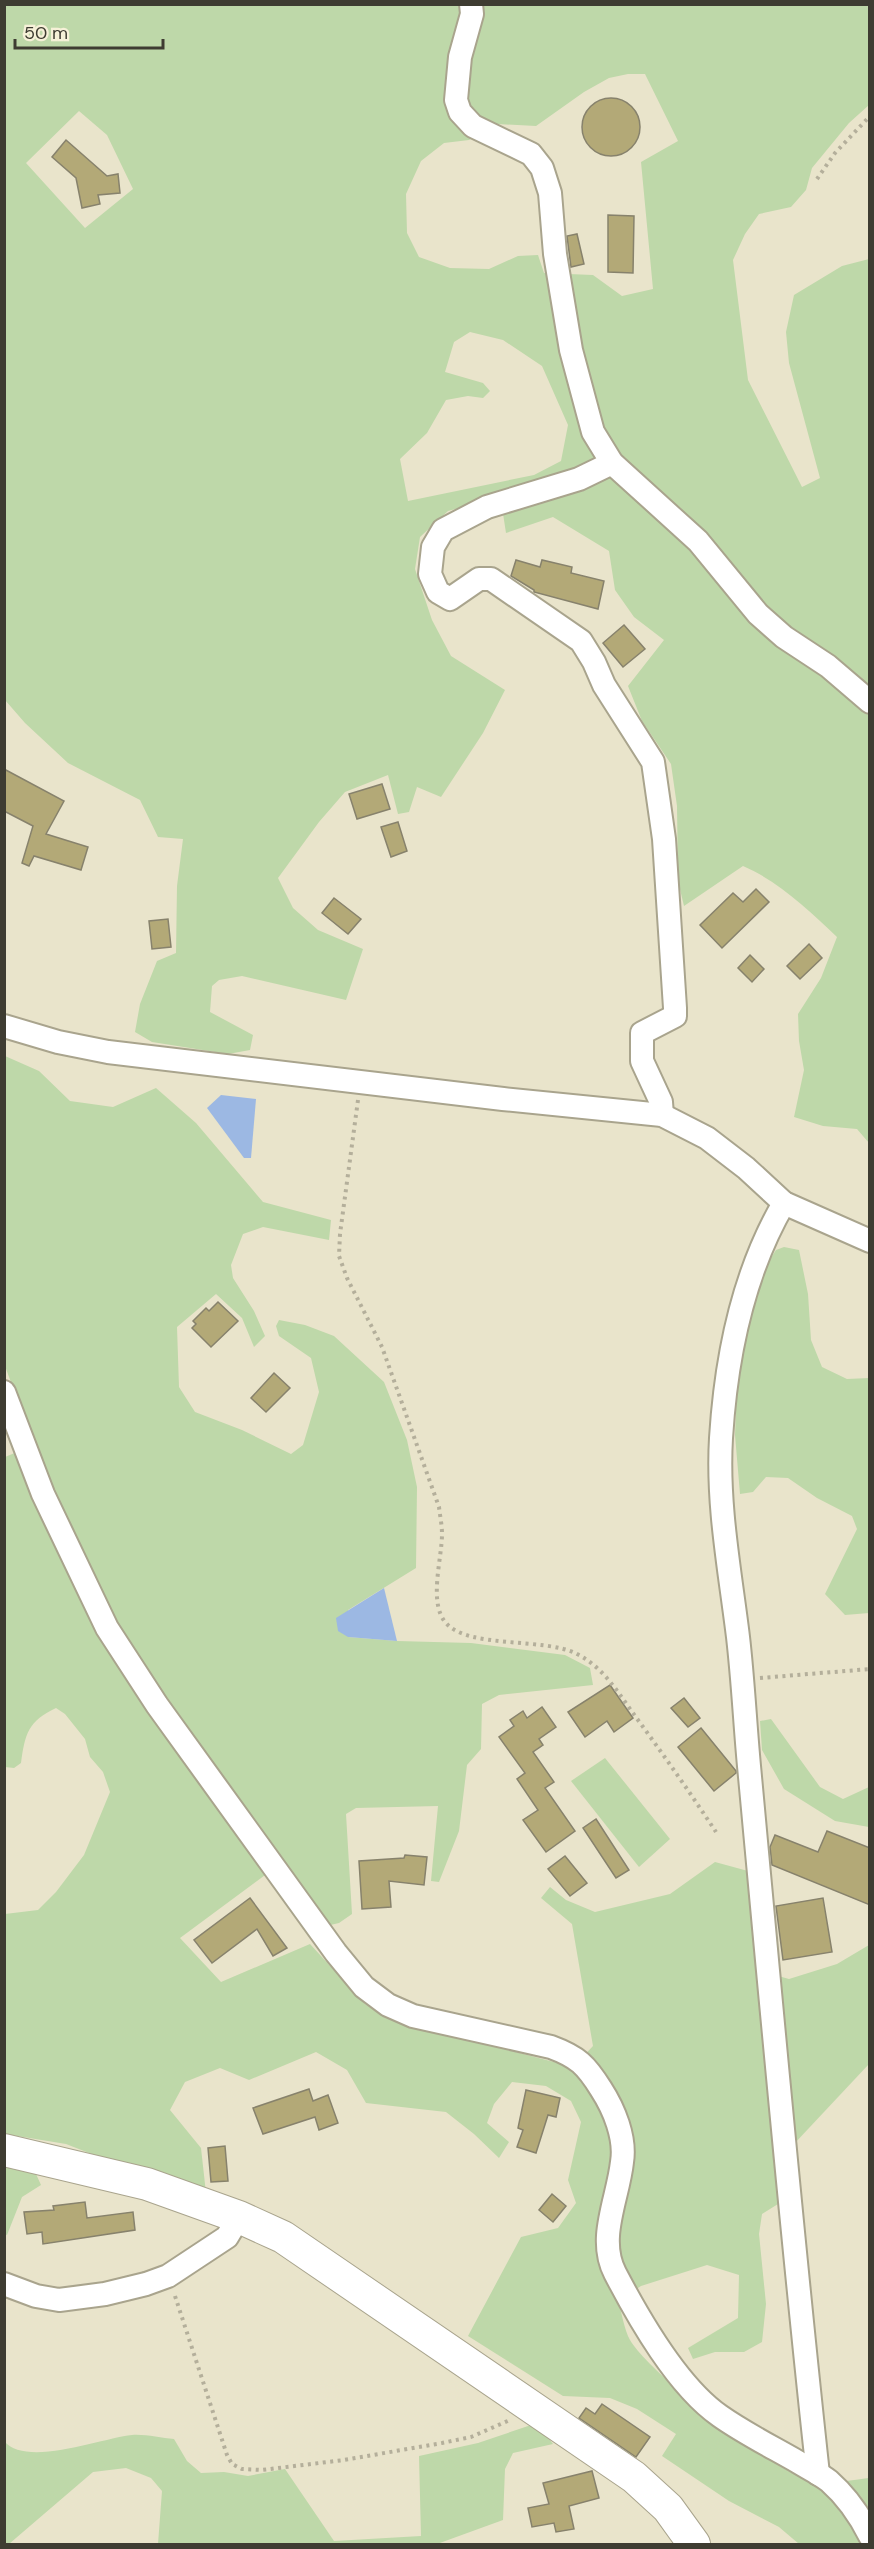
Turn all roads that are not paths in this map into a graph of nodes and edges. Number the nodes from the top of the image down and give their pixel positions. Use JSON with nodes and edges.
{"nodes":[{"id":1,"x":471,"y":4,"type":"edge"},
{"id":2,"x":612,"y":463,"type":"junction"},
{"id":3,"x":870,"y":702,"type":"edge"},
{"id":4,"x":4,"y":1026,"type":"edge"},
{"id":5,"x":662,"y":1115,"type":"junction"},
{"id":6,"x":784,"y":1203,"type":"junction"},
{"id":7,"x":870,"y":1240,"type":"edge"},
{"id":8,"x":4,"y":1392,"type":"edge"},
{"id":9,"x":4,"y":2150,"type":"edge"},
{"id":10,"x":239,"y":2217,"type":"junction"},
{"id":11,"x":4,"y":2284,"type":"edge"},
{"id":12,"x":818,"y":2474,"type":"junction"},
{"id":13,"x":870,"y":2536,"type":"edge"},
{"id":14,"x":694,"y":2544,"type":"edge"}],
"edges":[{"from":1,"to":2,"type":"street"},
{"from":2,"to":3,"type":"street"},
{"from":2,"to":5,"type":"street"},
{"from":4,"to":5,"type":"street"},
{"from":5,"to":6,"type":"street"},
{"from":6,"to":7,"type":"street"},
{"from":6,"to":12,"type":"street"},
{"from":8,"to":12,"type":"street"},
{"from":9,"to":10,"type":"street"},
{"from":10,"to":11,"type":"street"},
{"from":10,"to":14,"type":"street"},
{"from":12,"to":13,"type":"street"}]}
